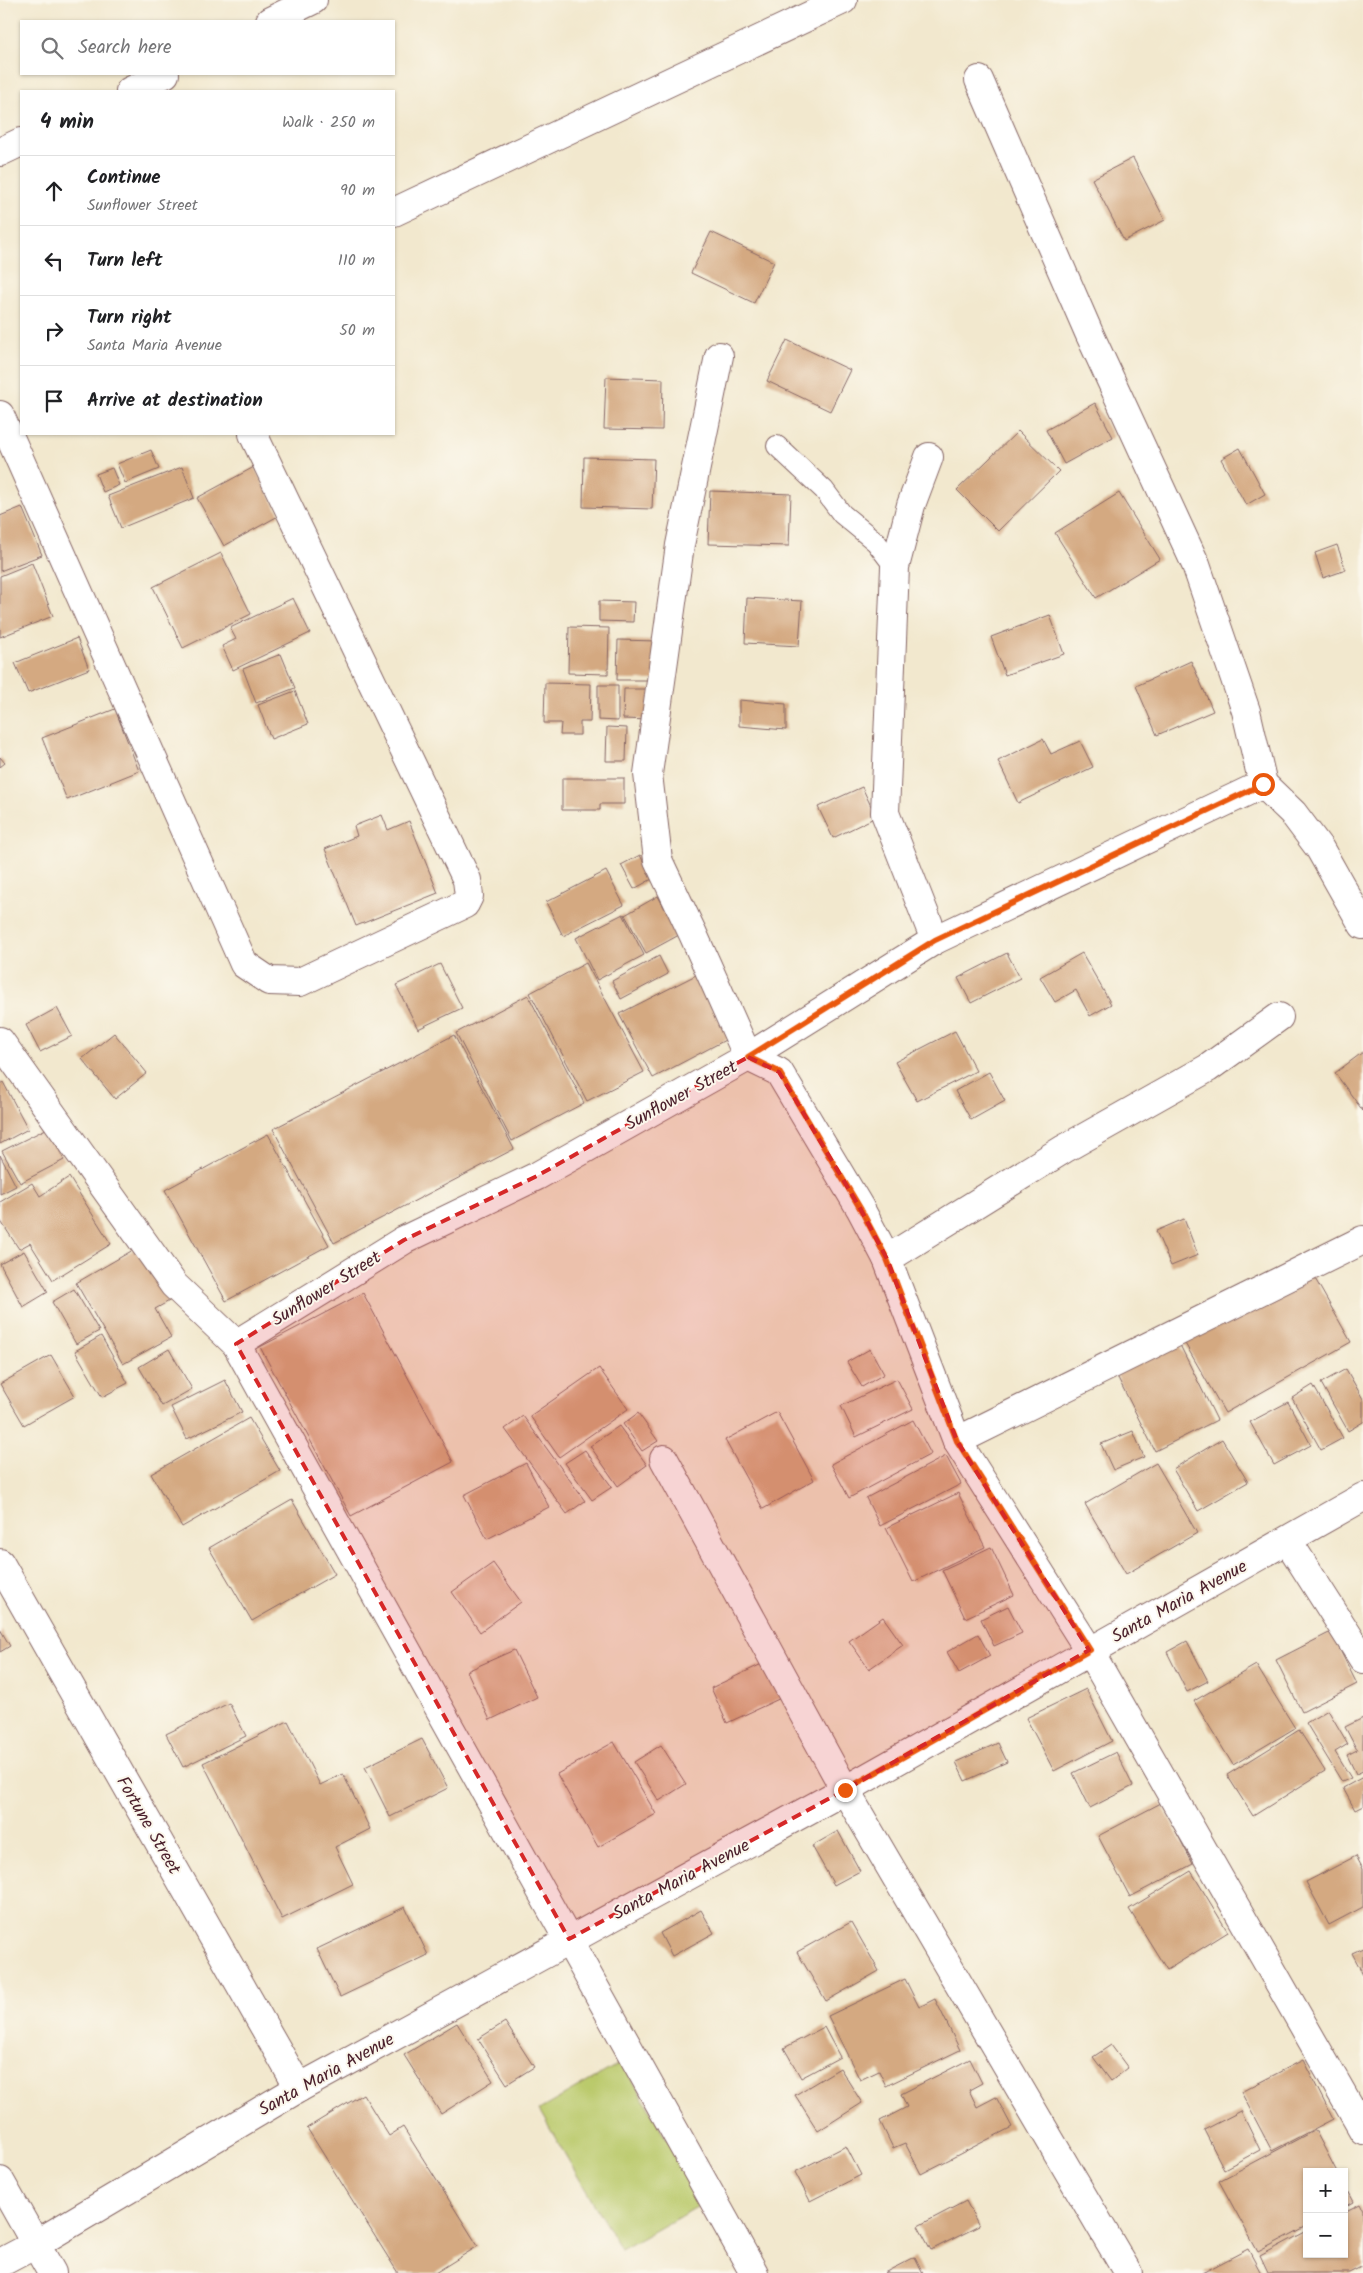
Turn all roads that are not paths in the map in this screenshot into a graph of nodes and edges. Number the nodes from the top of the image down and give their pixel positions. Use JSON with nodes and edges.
{"nodes":[{"id":1,"x":313,"y":0,"type":"edge"},
{"id":2,"x":842,"y":0,"type":"edge"},
{"id":3,"x":272,"y":20,"type":"edge"},
{"id":4,"x":163,"y":75,"type":"edge"},
{"id":5,"x":978,"y":80,"type":"dead end"},
{"id":6,"x":132,"y":90,"type":"edge"},
{"id":7,"x":20,"y":142,"type":"edge"},
{"id":8,"x":0,"y":152,"type":"edge"},
{"id":9,"x":395,"y":212,"type":"edge"},
{"id":10,"x":719,"y":356,"type":"dead end"},
{"id":11,"x":0,"y":415,"type":"edge"},
{"id":12,"x":253,"y":435,"type":"edge"},
{"id":13,"x":777,"y":446,"type":"dead end"},
{"id":14,"x":929,"y":457,"type":"dead end"},
{"id":15,"x":895,"y":567,"type":"junction"},
{"id":16,"x":1263,"y":784,"type":"junction"},
{"id":17,"x":1363,"y":925,"type":"edge"},
{"id":18,"x":935,"y":940,"type":"junction"},
{"id":19,"x":1279,"y":1017,"type":"dead end"},
{"id":20,"x":0,"y":1041,"type":"edge"},
{"id":21,"x":748,"y":1057,"type":"junction"},
{"id":22,"x":1363,"y":1240,"type":"edge"},
{"id":23,"x":887,"y":1259,"type":"junction"},
{"id":24,"x":236,"y":1344,"type":"junction"},
{"id":25,"x":957,"y":1441,"type":"junction"},
{"id":26,"x":664,"y":1459,"type":"dead end"},
{"id":27,"x":1363,"y":1497,"type":"edge"},
{"id":28,"x":1288,"y":1541,"type":"junction"},
{"id":29,"x":0,"y":1563,"type":"edge"},
{"id":30,"x":1090,"y":1650,"type":"junction"},
{"id":31,"x":1363,"y":1659,"type":"edge"},
{"id":32,"x":845,"y":1790,"type":"junction"},
{"id":33,"x":569,"y":1939,"type":"junction"},
{"id":34,"x":299,"y":2088,"type":"junction"},
{"id":35,"x":1363,"y":2130,"type":"edge"},
{"id":36,"x":0,"y":2181,"type":"edge"},
{"id":37,"x":36,"y":2244,"type":"junction"},
{"id":38,"x":0,"y":2263,"type":"edge"},
{"id":39,"x":52,"y":2273,"type":"edge"},
{"id":40,"x":754,"y":2273,"type":"edge"},
{"id":41,"x":1128,"y":2273,"type":"edge"}],
"edges":[{"from":1,"to":3,"type":"street"},
{"from":2,"to":9,"type":"street"},
{"from":4,"to":6,"type":"street"},
{"from":5,"to":16,"type":"street"},
{"from":7,"to":8,"type":"street"},
{"from":10,"to":21,"type":"street"},
{"from":11,"to":12,"type":"street"},
{"from":13,"to":15,"type":"lane"},
{"from":14,"to":15,"type":"street"},
{"from":15,"to":18,"type":"street"},
{"from":16,"to":17,"type":"street"},
{"from":16,"to":18,"type":"street","name":"Sunflower Street"},
{"from":18,"to":21,"type":"street","name":"Sunflower Street"},
{"from":19,"to":23,"type":"street"},
{"from":20,"to":24,"type":"street"},
{"from":21,"to":23,"type":"street"},
{"from":21,"to":24,"type":"street","name":"Sunflower Street"},
{"from":22,"to":25,"type":"street"},
{"from":23,"to":25,"type":"street"},
{"from":24,"to":33,"type":"street"},
{"from":25,"to":30,"type":"street"},
{"from":26,"to":32,"type":"street"},
{"from":27,"to":28,"type":"street","name":"Santa Maria Avenue"},
{"from":28,"to":30,"type":"street","name":"Santa Maria Avenue"},
{"from":28,"to":31,"type":"street"},
{"from":29,"to":34,"type":"street","name":"Fortune Street"},
{"from":30,"to":32,"type":"street","name":"Santa Maria Avenue"},
{"from":30,"to":35,"type":"street"},
{"from":32,"to":33,"type":"street","name":"Santa Maria Avenue"},
{"from":32,"to":41,"type":"street"},
{"from":33,"to":34,"type":"street","name":"Santa Maria Avenue"},
{"from":33,"to":40,"type":"street"},
{"from":34,"to":37,"type":"street","name":"Santa Maria Avenue"},
{"from":36,"to":37,"type":"street"},
{"from":37,"to":38,"type":"street","name":"Santa Maria Avenue"},
{"from":37,"to":39,"type":"street"}]}
